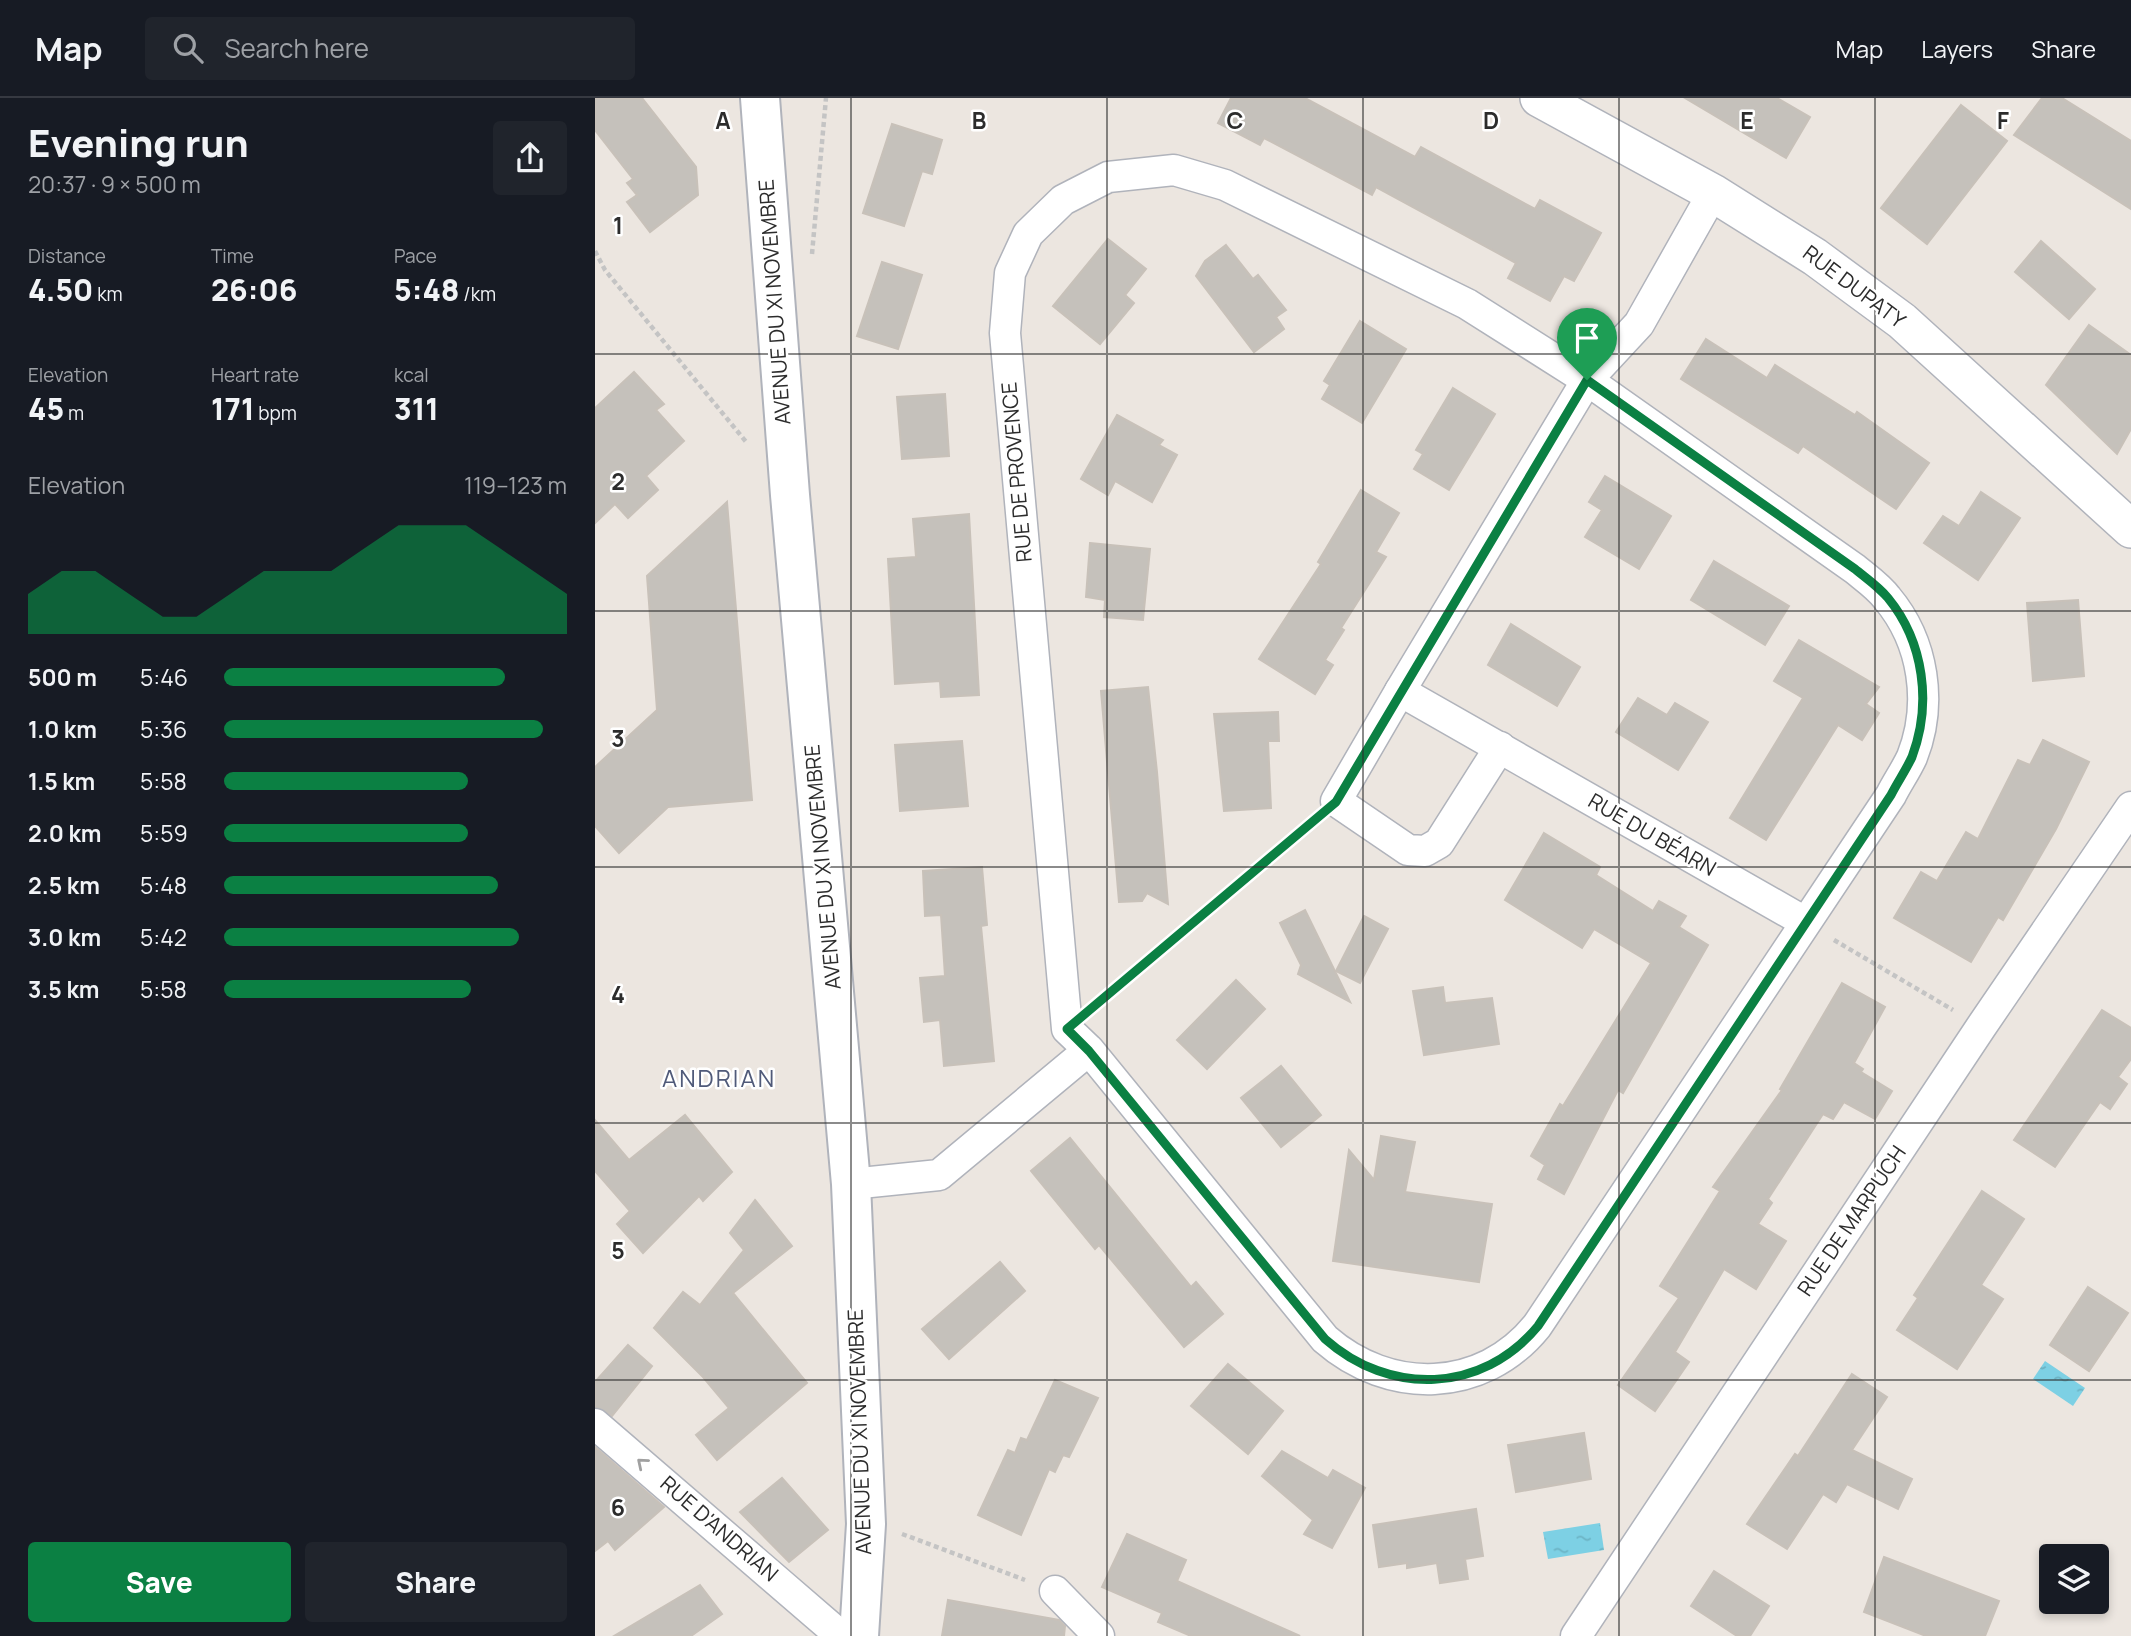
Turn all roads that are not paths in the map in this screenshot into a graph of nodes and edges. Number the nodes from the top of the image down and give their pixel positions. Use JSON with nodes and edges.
{"nodes":[{"id":1,"x":760,"y":98,"type":"edge"},
{"id":2,"x":1539,"y":98,"type":"edge"},
{"id":3,"x":1713,"y":192,"type":"junction"},
{"id":4,"x":1587,"y":380,"type":"junction"},
{"id":5,"x":2131,"y":529,"type":"edge"},
{"id":6,"x":1400,"y":691,"type":"junction"},
{"id":7,"x":1500,"y":747,"type":"junction"},
{"id":8,"x":2131,"y":807,"type":"edge"},
{"id":9,"x":1805,"y":922,"type":"junction"},
{"id":10,"x":1089,"y":1051,"type":"junction"},
{"id":11,"x":851,"y":1184,"type":"junction"},
{"id":12,"x":595,"y":1424,"type":"edge"},
{"id":13,"x":1055,"y":1591,"type":"road end"},
{"id":14,"x":841,"y":1636,"type":"edge"},
{"id":15,"x":859,"y":1636,"type":"edge"},
{"id":16,"x":1099,"y":1636,"type":"edge"},
{"id":17,"x":1576,"y":1636,"type":"edge"}],
"edges":[{"from":1,"to":11,"type":"main road","name":"AVENUE DU XI NOVEMBRE"},
{"from":2,"to":3,"type":"street","name":"RUE DUPATY"},
{"from":3,"to":4,"type":"street"},
{"from":3,"to":5,"type":"street","name":"RUE DUPATY"},
{"from":4,"to":6,"type":"street"},
{"from":4,"to":9,"type":"street","name":"RUE DE PROVENCE"},
{"from":4,"to":10,"type":"street","name":"RUE DE PROVENCE"},
{"from":6,"to":7,"type":"street","name":"RUE DU BÉARN"},
{"from":6,"to":7,"type":"street"},
{"from":7,"to":9,"type":"street","name":"RUE DU BÉARN"},
{"from":8,"to":17,"type":"street","name":"RUE DE MARPUCH"},
{"from":9,"to":10,"type":"street","name":"RUE DE PROVENCE"},
{"from":10,"to":11,"type":"street"},
{"from":11,"to":15,"type":"main road","name":"AVENUE DU XI NOVEMBRE"},
{"from":14,"to":12,"type":"street","name":"RUE D'ANDRIAN","one_way":true},
{"from":13,"to":16,"type":"street"}]}
